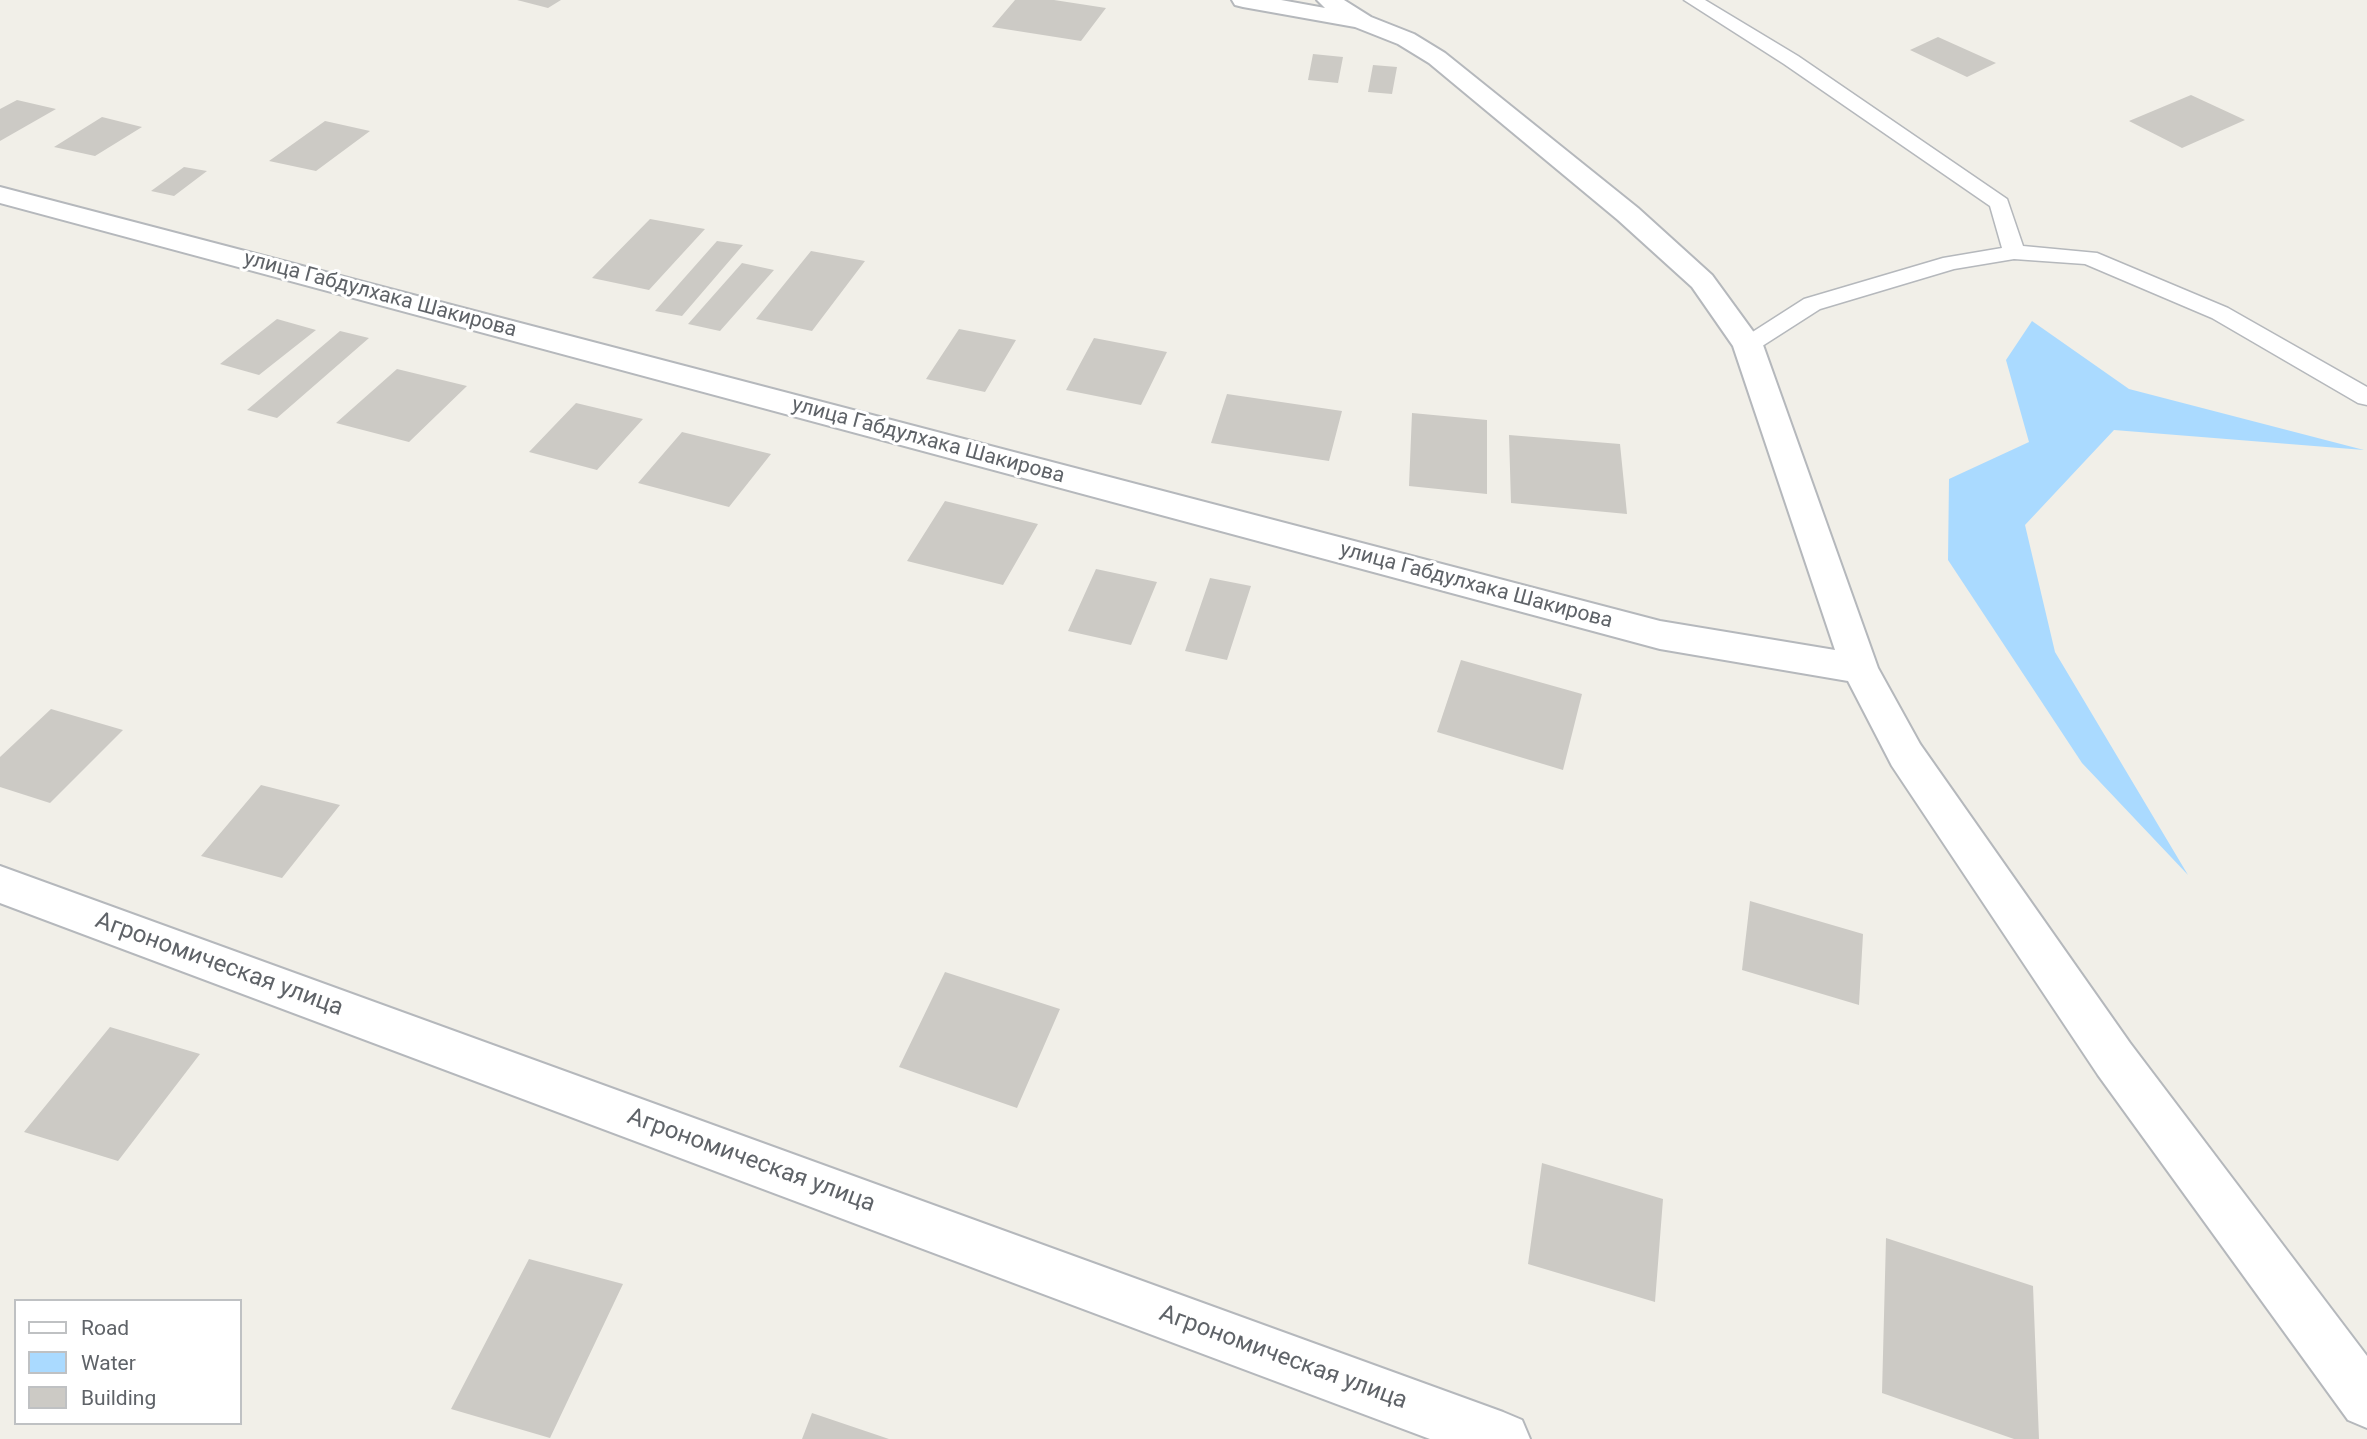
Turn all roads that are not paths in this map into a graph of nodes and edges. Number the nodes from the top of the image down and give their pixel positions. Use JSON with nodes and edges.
{"nodes":[{"id":1,"x":1242,"y":0,"type":"edge"},
{"id":2,"x":1328,"y":0,"type":"edge"},
{"id":3,"x":1693,"y":0,"type":"edge"},
{"id":4,"x":1363,"y":22,"type":"junction"},
{"id":5,"x":0,"y":195,"type":"edge"},
{"id":6,"x":2014,"y":252,"type":"junction"},
{"id":7,"x":1748,"y":345,"type":"junction"},
{"id":8,"x":2367,"y":397,"type":"edge"},
{"id":9,"x":1860,"y":669,"type":"junction"},
{"id":10,"x":0,"y":884,"type":"edge"},
{"id":11,"x":2367,"y":1401,"type":"edge"},
{"id":12,"x":1503,"y":1439,"type":"edge"}],
"edges":[{"from":1,"to":4,"type":"street"},
{"from":2,"to":4,"type":"street"},
{"from":3,"to":6,"type":"lane"},
{"from":4,"to":7,"type":"street"},
{"from":5,"to":9,"type":"street","name":"улица Габдулхака Шакирова"},
{"from":6,"to":7,"type":"lane"},
{"from":6,"to":8,"type":"lane"},
{"from":7,"to":9,"type":"street"},
{"from":9,"to":11,"type":"street"},
{"from":10,"to":12,"type":"street","name":"Агрономическая улица"}]}
